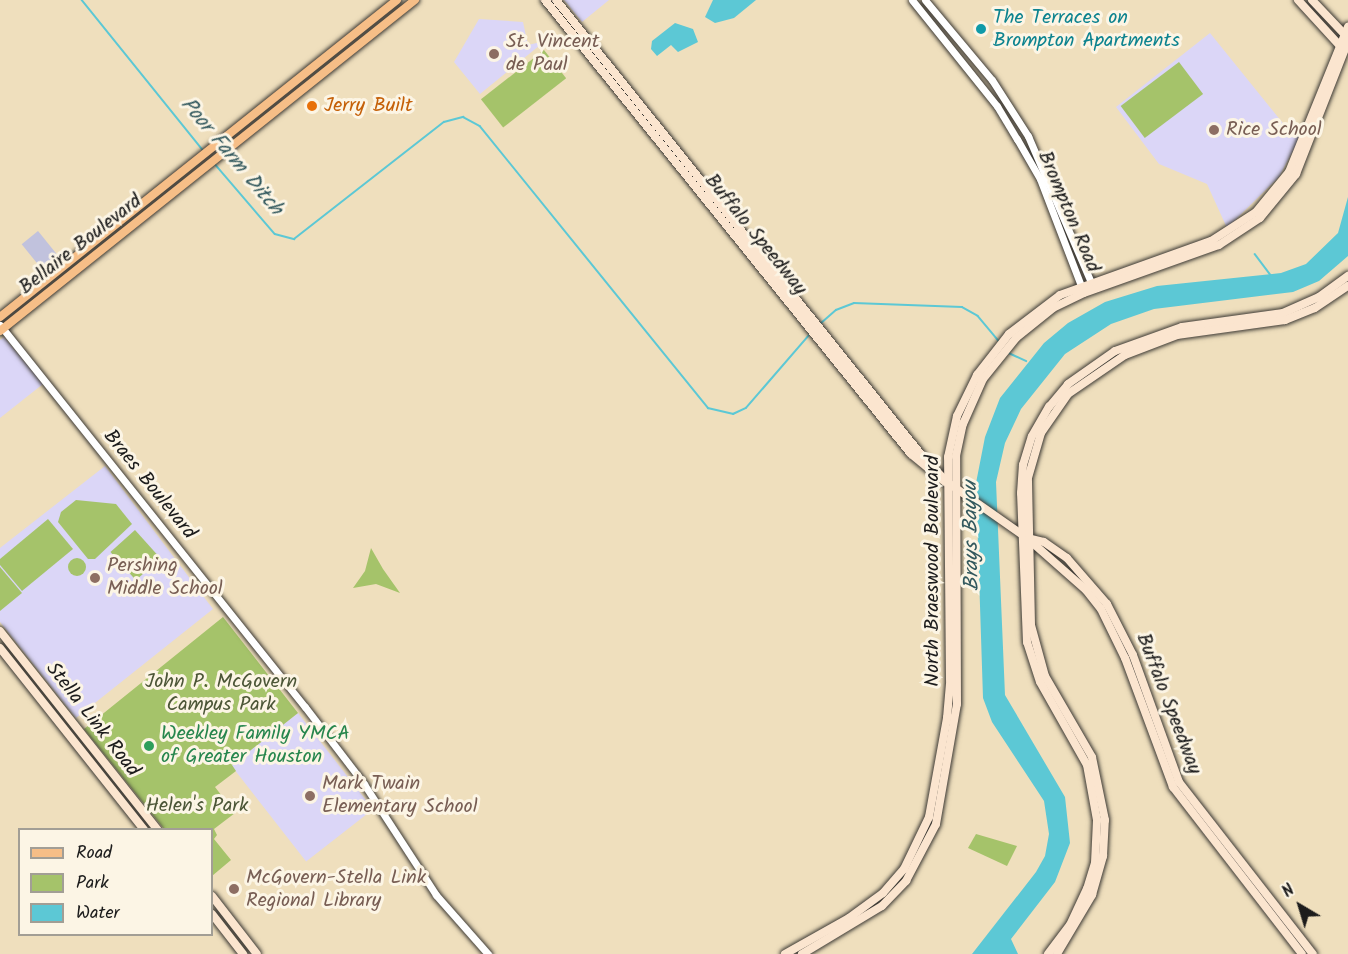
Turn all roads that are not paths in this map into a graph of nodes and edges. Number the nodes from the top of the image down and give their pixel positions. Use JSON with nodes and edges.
{"nodes":[{"id":1,"x":398,"y":0,"type":"edge"},
{"id":2,"x":415,"y":0,"type":"edge"},
{"id":3,"x":912,"y":0,"type":"edge"},
{"id":4,"x":925,"y":0,"type":"edge"},
{"id":5,"x":1298,"y":0,"type":"edge"},
{"id":6,"x":1312,"y":0,"type":"edge"},
{"id":7,"x":552,"y":2,"type":"edge"},
{"id":8,"x":405,"y":8,"type":"junction"},
{"id":9,"x":935,"y":12,"type":"junction"},
{"id":10,"x":927,"y":19,"type":"junction"},
{"id":11,"x":1346,"y":41,"type":"edge"},
{"id":12,"x":314,"y":66,"type":"junction"},
{"id":13,"x":313,"y":81,"type":"junction"},
{"id":14,"x":257,"y":111,"type":"junction"},
{"id":15,"x":268,"y":117,"type":"junction"},
{"id":16,"x":1042,"y":161,"type":"junction"},
{"id":17,"x":1031,"y":166,"type":"junction"},
{"id":18,"x":174,"y":177,"type":"junction"},
{"id":19,"x":182,"y":186,"type":"junction"},
{"id":20,"x":130,"y":212,"type":"junction"},
{"id":21,"x":137,"y":221,"type":"junction"},
{"id":22,"x":1067,"y":223,"type":"junction"},
{"id":23,"x":1059,"y":227,"type":"junction"},
{"id":24,"x":78,"y":254,"type":"junction"},
{"id":25,"x":1182,"y":255,"type":"junction"},
{"id":26,"x":85,"y":263,"type":"junction"},
{"id":27,"x":1348,"y":276,"type":"edge"},
{"id":28,"x":1091,"y":282,"type":"junction"},
{"id":29,"x":1348,"y":286,"type":"edge"},
{"id":30,"x":1086,"y":289,"type":"junction"},
{"id":31,"x":0,"y":317,"type":"edge"},
{"id":32,"x":1,"y":328,"type":"edge"},
{"id":33,"x":820,"y":335,"type":"junction"},
{"id":34,"x":996,"y":355,"type":"junction"},
{"id":35,"x":948,"y":457,"type":"junction"},
{"id":36,"x":933,"y":467,"type":"junction"},
{"id":37,"x":950,"y":485,"type":"junction"},
{"id":38,"x":969,"y":498,"type":"junction"},
{"id":39,"x":954,"y":508,"type":"junction"},
{"id":40,"x":1020,"y":512,"type":"junction"},
{"id":41,"x":1004,"y":521,"type":"junction"},
{"id":42,"x":1024,"y":536,"type":"junction"},
{"id":43,"x":1041,"y":552,"type":"junction"},
{"id":44,"x":1028,"y":560,"type":"junction"},
{"id":45,"x":0,"y":631,"type":"edge"},
{"id":46,"x":0,"y":648,"type":"edge"},
{"id":47,"x":37,"y":677,"type":"junction"},
{"id":48,"x":29,"y":684,"type":"junction"},
{"id":49,"x":44,"y":687,"type":"junction"},
{"id":50,"x":36,"y":693,"type":"junction"},
{"id":51,"x":56,"y":702,"type":"junction"},
{"id":52,"x":48,"y":708,"type":"junction"},
{"id":53,"x":142,"y":828,"type":"edge"},
{"id":54,"x":156,"y":828,"type":"edge"},
{"id":55,"x":906,"y":873,"type":"junction"},
{"id":56,"x":213,"y":897,"type":"edge"},
{"id":57,"x":213,"y":915,"type":"edge"},
{"id":58,"x":243,"y":954,"type":"edge"},
{"id":59,"x":257,"y":954,"type":"edge"},
{"id":60,"x":488,"y":954,"type":"edge"},
{"id":61,"x":785,"y":954,"type":"edge"},
{"id":62,"x":802,"y":954,"type":"edge"},
{"id":63,"x":1048,"y":954,"type":"edge"},
{"id":64,"x":1057,"y":954,"type":"edge"},
{"id":65,"x":1302,"y":954,"type":"edge"},
{"id":66,"x":1313,"y":954,"type":"edge"}],
"edges":[{"from":1,"to":8,"type":"main road"},
{"from":1,"to":12,"type":"main road","name":"Bellaire Boulevard"},
{"from":2,"to":8,"type":"main road","name":"Bellaire Boulevard"},
{"from":3,"to":10,"type":"street","name":"Brompton Road"},
{"from":4,"to":9,"type":"street","name":"Brompton Road"},
{"from":5,"to":11,"type":"main road"},
{"from":6,"to":11,"type":"main road"},
{"from":7,"to":33,"type":"main road","name":"Buffalo Speedway"},
{"from":8,"to":13,"type":"main road","name":"Bellaire Boulevard"},
{"from":9,"to":10,"type":"street"},
{"from":9,"to":16,"type":"street","name":"Brompton Road"},
{"from":10,"to":17,"type":"street","name":"Brompton Road"},
{"from":11,"to":25,"type":"main road","name":"North Braeswood Boulevard"},
{"from":12,"to":13,"type":"main road"},
{"from":12,"to":14,"type":"main road","name":"Bellaire Boulevard"},
{"from":13,"to":15,"type":"main road","name":"Bellaire Boulevard"},
{"from":14,"to":15,"type":"main road"},
{"from":14,"to":18,"type":"main road","name":"Bellaire Boulevard"},
{"from":15,"to":19,"type":"main road","name":"Bellaire Boulevard"},
{"from":16,"to":17,"type":"street"},
{"from":16,"to":22,"type":"street","name":"Brompton Road"},
{"from":17,"to":23,"type":"street","name":"Brompton Road"},
{"from":18,"to":19,"type":"main road"},
{"from":18,"to":20,"type":"main road","name":"Bellaire Boulevard"},
{"from":19,"to":21,"type":"main road","name":"Bellaire Boulevard"},
{"from":20,"to":21,"type":"main road"},
{"from":20,"to":24,"type":"main road","name":"Bellaire Boulevard"},
{"from":21,"to":26,"type":"main road","name":"Bellaire Boulevard"},
{"from":22,"to":23,"type":"street"},
{"from":22,"to":28,"type":"street","name":"Brompton Road"},
{"from":23,"to":30,"type":"street","name":"Brompton Road"},
{"from":24,"to":26,"type":"main road"},
{"from":24,"to":31,"type":"main road","name":"Bellaire Boulevard"},
{"from":25,"to":28,"type":"main road","name":"North Braeswood Boulevard"},
{"from":25,"to":30,"type":"main road","name":"North Braeswood Boulevard"},
{"from":26,"to":32,"type":"main road","name":"Bellaire Boulevard"},
{"from":27,"to":40,"type":"main road"},
{"from":28,"to":30,"type":"main road","name":"North Braeswood Boulevard"},
{"from":29,"to":42,"type":"main road"},
{"from":30,"to":34,"type":"main road","name":"North Braeswood Boulevard"},
{"from":32,"to":60,"type":"street","name":"Braes Boulevard"},
{"from":33,"to":36,"type":"main road","name":"Buffalo Speedway"},
{"from":33,"to":37,"type":"main road","name":"Buffalo Speedway"},
{"from":34,"to":35,"type":"main road","name":"North Braeswood Boulevard"},
{"from":34,"to":37,"type":"main road","name":"North Braeswood Boulevard"},
{"from":35,"to":36,"type":"main road"},
{"from":35,"to":37,"type":"main road","name":"North Braeswood Boulevard"},
{"from":36,"to":37,"type":"main road","name":"Buffalo Speedway"},
{"from":37,"to":38,"type":"main road","name":"Buffalo Speedway"},
{"from":37,"to":39,"type":"main road","name":"North Braeswood Boulevard"},
{"from":37,"to":55,"type":"main road","name":"North Braeswood Boulevard"},
{"from":38,"to":39,"type":"main road"},
{"from":38,"to":41,"type":"main road","name":"Buffalo Speedway"},
{"from":39,"to":55,"type":"main road","name":"North Braeswood Boulevard"},
{"from":40,"to":41,"type":"main road"},
{"from":40,"to":42,"type":"main road"},
{"from":41,"to":42,"type":"main road","name":"Buffalo Speedway"},
{"from":42,"to":43,"type":"main road","name":"Buffalo Speedway"},
{"from":42,"to":44,"type":"main road"},
{"from":42,"to":63,"type":"main road"},
{"from":42,"to":66,"type":"main road","name":"Buffalo Speedway"},
{"from":43,"to":44,"type":"main road"},
{"from":43,"to":65,"type":"main road","name":"Buffalo Speedway"},
{"from":44,"to":64,"type":"main road"},
{"from":45,"to":47,"type":"main road","name":"Stella Link Road"},
{"from":46,"to":48,"type":"main road","name":"Stella Link Road"},
{"from":47,"to":48,"type":"main road"},
{"from":47,"to":49,"type":"main road","name":"Stella Link Road"},
{"from":48,"to":50,"type":"main road","name":"Stella Link Road"},
{"from":49,"to":50,"type":"main road"},
{"from":49,"to":51,"type":"main road","name":"Stella Link Road"},
{"from":50,"to":52,"type":"main road","name":"Stella Link Road"},
{"from":51,"to":52,"type":"main road"},
{"from":51,"to":54,"type":"main road","name":"Stella Link Road"},
{"from":52,"to":53,"type":"main road","name":"Stella Link Road"},
{"from":55,"to":61,"type":"main road","name":"North Braeswood Boulevard"},
{"from":55,"to":62,"type":"main road","name":"North Braeswood Boulevard"},
{"from":56,"to":59,"type":"main road"},
{"from":57,"to":58,"type":"main road"}]}
